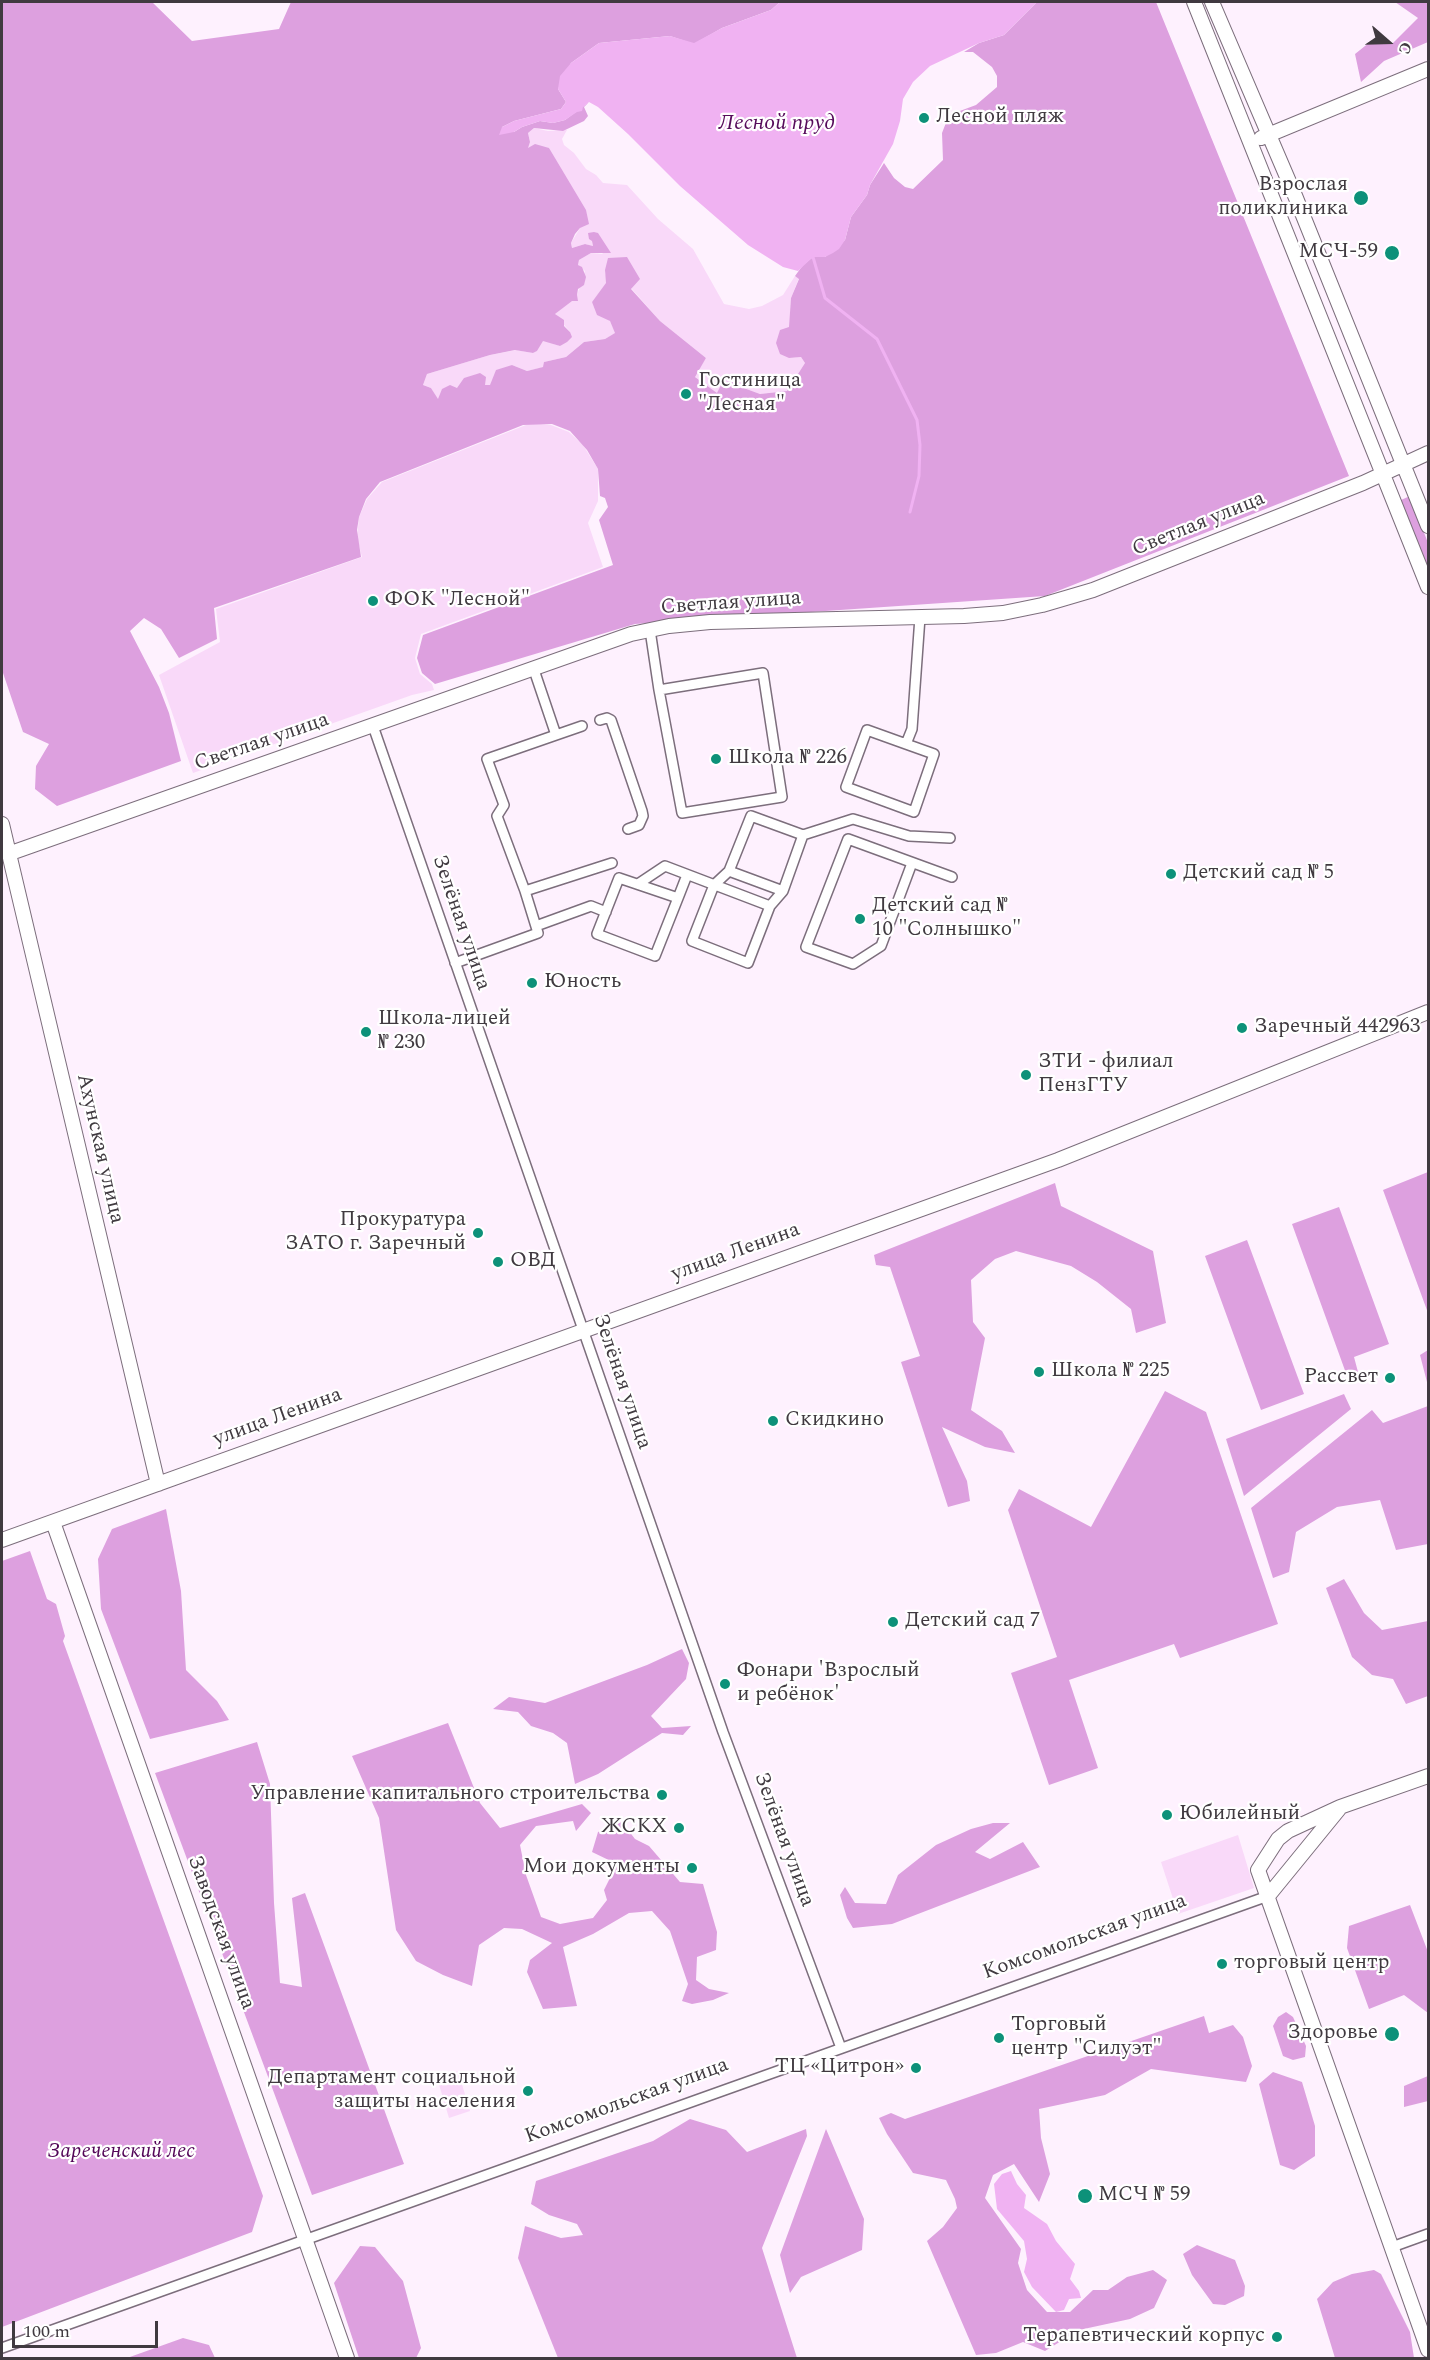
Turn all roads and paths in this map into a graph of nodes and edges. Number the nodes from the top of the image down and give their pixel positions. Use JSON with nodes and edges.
{"nodes":[{"id":1,"x":1194,"y":2,"type":"edge"},
{"id":2,"x":1212,"y":2,"type":"edge"},
{"id":3,"x":1428,"y":69,"type":"edge"},
{"id":4,"x":1269,"y":135,"type":"junction"},
{"id":5,"x":1251,"y":142,"type":"junction"},
{"id":6,"x":1428,"y":453,"type":"edge"},
{"id":7,"x":1405,"y":464,"type":"junction"},
{"id":8,"x":1383,"y":474,"type":"junction"},
{"id":9,"x":1428,"y":526,"type":"edge"},
{"id":10,"x":1428,"y":587,"type":"edge"},
{"id":11,"x":920,"y":617,"type":"junction"},
{"id":12,"x":650,"y":630,"type":"junction"},
{"id":13,"x":533,"y":668,"type":"junction"},
{"id":14,"x":658,"y":690,"type":"junction"},
{"id":15,"x":600,"y":720,"type":"dead end"},
{"id":16,"x":373,"y":726,"type":"junction"},
{"id":17,"x":582,"y":726,"type":"dead end"},
{"id":18,"x":556,"y":735,"type":"junction"},
{"id":19,"x":906,"y":744,"type":"junction"},
{"id":20,"x":2,"y":824,"type":"edge"},
{"id":21,"x":628,"y":829,"type":"dead end"},
{"id":22,"x":803,"y":835,"type":"junction"},
{"id":23,"x":950,"y":838,"type":"dead end"},
{"id":24,"x":8,"y":854,"type":"junction"},
{"id":25,"x":612,"y":863,"type":"dead end"},
{"id":26,"x":912,"y":863,"type":"junction"},
{"id":27,"x":729,"y":872,"type":"junction"},
{"id":28,"x":687,"y":875,"type":"junction"},
{"id":29,"x":952,"y":877,"type":"dead end"},
{"id":30,"x":638,"y":884,"type":"junction"},
{"id":31,"x":714,"y":885,"type":"junction"},
{"id":32,"x":525,"y":891,"type":"junction"},
{"id":33,"x":783,"y":891,"type":"junction"},
{"id":34,"x":678,"y":898,"type":"junction"},
{"id":35,"x":770,"y":906,"type":"junction"},
{"id":36,"x":606,"y":912,"type":"junction"},
{"id":37,"x":536,"y":926,"type":"junction"},
{"id":38,"x":455,"y":963,"type":"junction"},
{"id":39,"x":1428,"y":1012,"type":"edge"},
{"id":40,"x":584,"y":1330,"type":"junction"},
{"id":41,"x":158,"y":1484,"type":"junction"},
{"id":42,"x":52,"y":1522,"type":"junction"},
{"id":43,"x":2,"y":1540,"type":"edge"},
{"id":44,"x":1428,"y":1776,"type":"edge"},
{"id":45,"x":1340,"y":1807,"type":"junction"},
{"id":46,"x":1295,"y":1828,"type":"junction"},
{"id":47,"x":1310,"y":1844,"type":"junction"},
{"id":48,"x":1268,"y":1896,"type":"junction"},
{"id":49,"x":841,"y":2048,"type":"junction"},
{"id":50,"x":1428,"y":2234,"type":"edge"},
{"id":51,"x":306,"y":2239,"type":"junction"},
{"id":52,"x":1392,"y":2247,"type":"junction"},
{"id":53,"x":2,"y":2348,"type":"edge"},
{"id":54,"x":1428,"y":2350,"type":"edge"},
{"id":55,"x":347,"y":2358,"type":"edge"}],
"edges":[{"from":1,"to":5,"type":"main road"},
{"from":2,"to":4,"type":"main road"},
{"from":3,"to":4,"type":"main road"},
{"from":4,"to":5,"type":"main road"},
{"from":4,"to":7,"type":"main road"},
{"from":5,"to":8,"type":"main road"},
{"from":6,"to":7,"type":"main road","name":"Светлая улица"},
{"from":7,"to":8,"type":"main road","name":"Светлая улица"},
{"from":7,"to":9,"type":"main road"},
{"from":8,"to":10,"type":"main road"},
{"from":8,"to":11,"type":"main road","name":"Светлая улица"},
{"from":11,"to":12,"type":"main road","name":"Светлая улица"},
{"from":11,"to":19,"type":"street"},
{"from":12,"to":13,"type":"main road","name":"Светлая улица"},
{"from":12,"to":14,"type":"street"},
{"from":13,"to":16,"type":"main road","name":"Светлая улица"},
{"from":13,"to":18,"type":"street"},
{"from":14,"to":14,"type":"street"},
{"from":15,"to":21,"type":"street"},
{"from":16,"to":24,"type":"main road","name":"Светлая улица"},
{"from":16,"to":38,"type":"street","name":"Зелёная улица"},
{"from":17,"to":18,"type":"street"},
{"from":18,"to":32,"type":"street"},
{"from":19,"to":19,"type":"street"},
{"from":20,"to":24,"type":"main road","name":"Ахунская улица"},
{"from":22,"to":23,"type":"street"},
{"from":22,"to":27,"type":"street"},
{"from":22,"to":33,"type":"street"},
{"from":24,"to":41,"type":"main road","name":"Ахунская улица"},
{"from":25,"to":32,"type":"street"},
{"from":26,"to":26,"type":"street"},
{"from":26,"to":29,"type":"street"},
{"from":27,"to":31,"type":"street"},
{"from":27,"to":33,"type":"street"},
{"from":28,"to":30,"type":"street"},
{"from":28,"to":31,"type":"street"},
{"from":28,"to":34,"type":"street"},
{"from":30,"to":34,"type":"street"},
{"from":30,"to":36,"type":"street"},
{"from":31,"to":35,"type":"street"},
{"from":31,"to":35,"type":"street"},
{"from":32,"to":37,"type":"street"},
{"from":33,"to":35,"type":"street"},
{"from":34,"to":36,"type":"street"},
{"from":36,"to":37,"type":"street"},
{"from":37,"to":38,"type":"street"},
{"from":38,"to":40,"type":"street","name":"Зелёная улица"},
{"from":39,"to":40,"type":"main road","name":"улица Ленина"},
{"from":40,"to":41,"type":"main road","name":"улица Ленина"},
{"from":40,"to":49,"type":"street","name":"Зелёная улица"},
{"from":41,"to":42,"type":"main road","name":"улица Ленина"},
{"from":42,"to":43,"type":"main road","name":"улица Ленина"},
{"from":42,"to":51,"type":"main road","name":"Заводская улица"},
{"from":44,"to":45,"type":"main road"},
{"from":45,"to":46,"type":"main road"},
{"from":45,"to":47,"type":"main road"},
{"from":46,"to":47,"type":"main road"},
{"from":46,"to":48,"type":"main road"},
{"from":47,"to":48,"type":"main road"},
{"from":48,"to":49,"type":"street","name":"Комсомольская улица"},
{"from":48,"to":52,"type":"main road"},
{"from":49,"to":51,"type":"street","name":"Комсомольская улица"},
{"from":50,"to":52,"type":"street"},
{"from":51,"to":53,"type":"street","name":"Комсомольская улица"},
{"from":51,"to":55,"type":"main road","name":"Заводская улица"},
{"from":52,"to":54,"type":"main road"}]}
